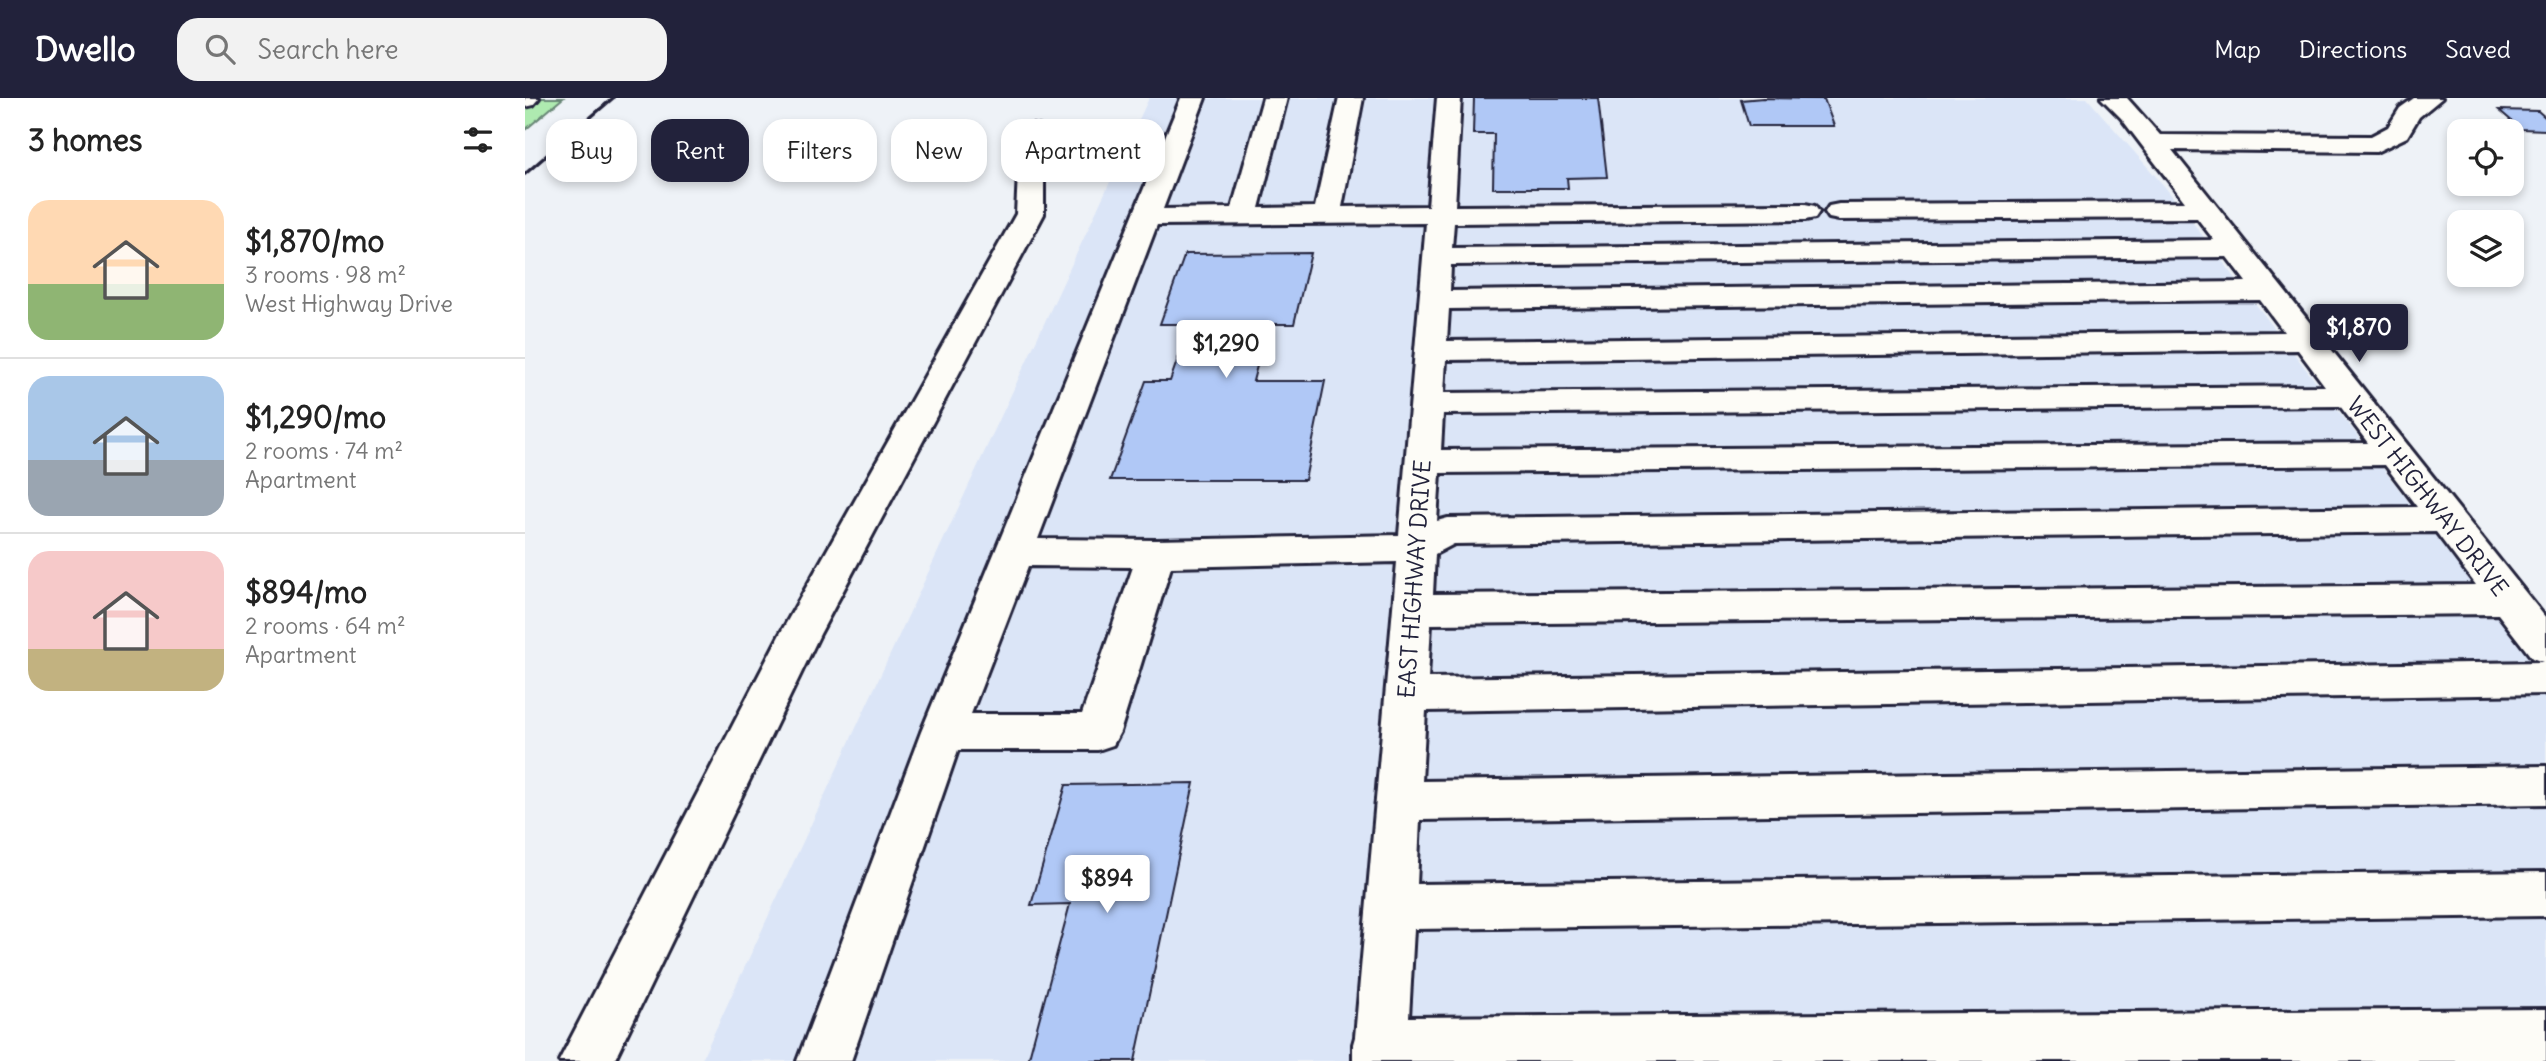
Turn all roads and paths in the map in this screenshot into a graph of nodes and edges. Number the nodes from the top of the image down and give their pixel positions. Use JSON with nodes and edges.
{"nodes":[{"id":1,"x":1193,"y":98,"type":"edge"},
{"id":2,"x":1275,"y":98,"type":"edge"},
{"id":3,"x":1350,"y":98,"type":"edge"},
{"id":4,"x":1449,"y":98,"type":"edge"},
{"id":5,"x":2430,"y":98,"type":"edge"},
{"id":6,"x":2122,"y":103,"type":"edge"},
{"id":7,"x":2151,"y":142,"type":"junction"},
{"id":8,"x":1030,"y":182,"type":"edge"},
{"id":9,"x":2204,"y":210,"type":"junction"},
{"id":10,"x":1805,"y":212,"type":"dead end"},
{"id":11,"x":1839,"y":212,"type":"dead end"},
{"id":12,"x":1441,"y":213,"type":"junction"},
{"id":13,"x":1327,"y":215,"type":"junction"},
{"id":14,"x":1243,"y":216,"type":"junction"},
{"id":15,"x":1146,"y":217,"type":"junction"},
{"id":16,"x":2234,"y":248,"type":"junction"},
{"id":17,"x":1438,"y":257,"type":"junction"},
{"id":18,"x":2268,"y":291,"type":"junction"},
{"id":19,"x":1434,"y":300,"type":"junction"},
{"id":20,"x":2307,"y":341,"type":"junction"},
{"id":21,"x":1431,"y":351,"type":"junction"},
{"id":22,"x":2350,"y":396,"type":"junction"},
{"id":23,"x":1427,"y":404,"type":"junction"},
{"id":24,"x":2395,"y":454,"type":"junction"},
{"id":25,"x":1422,"y":463,"type":"junction"},
{"id":26,"x":2445,"y":519,"type":"junction"},
{"id":27,"x":1416,"y":548,"type":"junction"},
{"id":28,"x":1014,"y":552,"type":"junction"},
{"id":29,"x":1156,"y":554,"type":"junction"},
{"id":30,"x":2508,"y":599,"type":"junction"},
{"id":31,"x":1412,"y":609,"type":"junction"},
{"id":32,"x":2546,"y":647,"type":"edge"},
{"id":33,"x":2546,"y":678,"type":"edge"},
{"id":34,"x":1405,"y":695,"type":"junction"},
{"id":35,"x":943,"y":732,"type":"junction"},
{"id":36,"x":2546,"y":785,"type":"edge"},
{"id":37,"x":1397,"y":801,"type":"junction"},
{"id":38,"x":2546,"y":894,"type":"edge"},
{"id":39,"x":1389,"y":907,"type":"junction"},
{"id":40,"x":2546,"y":1035,"type":"edge"},
{"id":41,"x":1380,"y":1053,"type":"edge"},
{"id":42,"x":586,"y":1061,"type":"edge"},
{"id":43,"x":824,"y":1061,"type":"edge"}],
"edges":[{"from":1,"to":15,"type":"street"},
{"from":2,"to":14,"type":"street"},
{"from":3,"to":13,"type":"street"},
{"from":4,"to":12,"type":"street","name":"EAST HIGHWAY DRIVE"},
{"from":5,"to":7,"type":"street"},
{"from":6,"to":7,"type":"street","name":"WEST HIGHWAY DRIVE"},
{"from":7,"to":9,"type":"street","name":"WEST HIGHWAY DRIVE"},
{"from":8,"to":42,"type":"street"},
{"from":9,"to":11,"type":"street"},
{"from":9,"to":16,"type":"street","name":"WEST HIGHWAY DRIVE"},
{"from":10,"to":12,"type":"street"},
{"from":12,"to":13,"type":"street"},
{"from":12,"to":17,"type":"street","name":"EAST HIGHWAY DRIVE"},
{"from":13,"to":14,"type":"street"},
{"from":14,"to":15,"type":"street"},
{"from":15,"to":28,"type":"street"},
{"from":16,"to":17,"type":"street"},
{"from":16,"to":18,"type":"street","name":"WEST HIGHWAY DRIVE"},
{"from":17,"to":19,"type":"street","name":"EAST HIGHWAY DRIVE"},
{"from":18,"to":19,"type":"street"},
{"from":18,"to":20,"type":"street","name":"WEST HIGHWAY DRIVE"},
{"from":19,"to":21,"type":"street","name":"EAST HIGHWAY DRIVE"},
{"from":20,"to":21,"type":"street"},
{"from":20,"to":22,"type":"street","name":"WEST HIGHWAY DRIVE"},
{"from":21,"to":23,"type":"street","name":"EAST HIGHWAY DRIVE"},
{"from":22,"to":23,"type":"street"},
{"from":22,"to":24,"type":"street","name":"WEST HIGHWAY DRIVE"},
{"from":23,"to":25,"type":"street","name":"EAST HIGHWAY DRIVE"},
{"from":24,"to":25,"type":"street"},
{"from":24,"to":26,"type":"street","name":"WEST HIGHWAY DRIVE"},
{"from":25,"to":27,"type":"street","name":"EAST HIGHWAY DRIVE"},
{"from":26,"to":27,"type":"street"},
{"from":26,"to":30,"type":"street","name":"WEST HIGHWAY DRIVE"},
{"from":27,"to":29,"type":"street"},
{"from":27,"to":31,"type":"street","name":"EAST HIGHWAY DRIVE"},
{"from":28,"to":29,"type":"street"},
{"from":28,"to":35,"type":"street"},
{"from":29,"to":35,"type":"street"},
{"from":30,"to":31,"type":"street"},
{"from":30,"to":32,"type":"street","name":"WEST HIGHWAY DRIVE"},
{"from":31,"to":34,"type":"street","name":"EAST HIGHWAY DRIVE"},
{"from":33,"to":34,"type":"street"},
{"from":34,"to":37,"type":"street","name":"EAST HIGHWAY DRIVE"},
{"from":35,"to":43,"type":"street"},
{"from":36,"to":37,"type":"street"},
{"from":37,"to":39,"type":"street","name":"EAST HIGHWAY DRIVE"},
{"from":38,"to":39,"type":"street"},
{"from":39,"to":41,"type":"street","name":"EAST HIGHWAY DRIVE"},
{"from":40,"to":41,"type":"street"}]}
